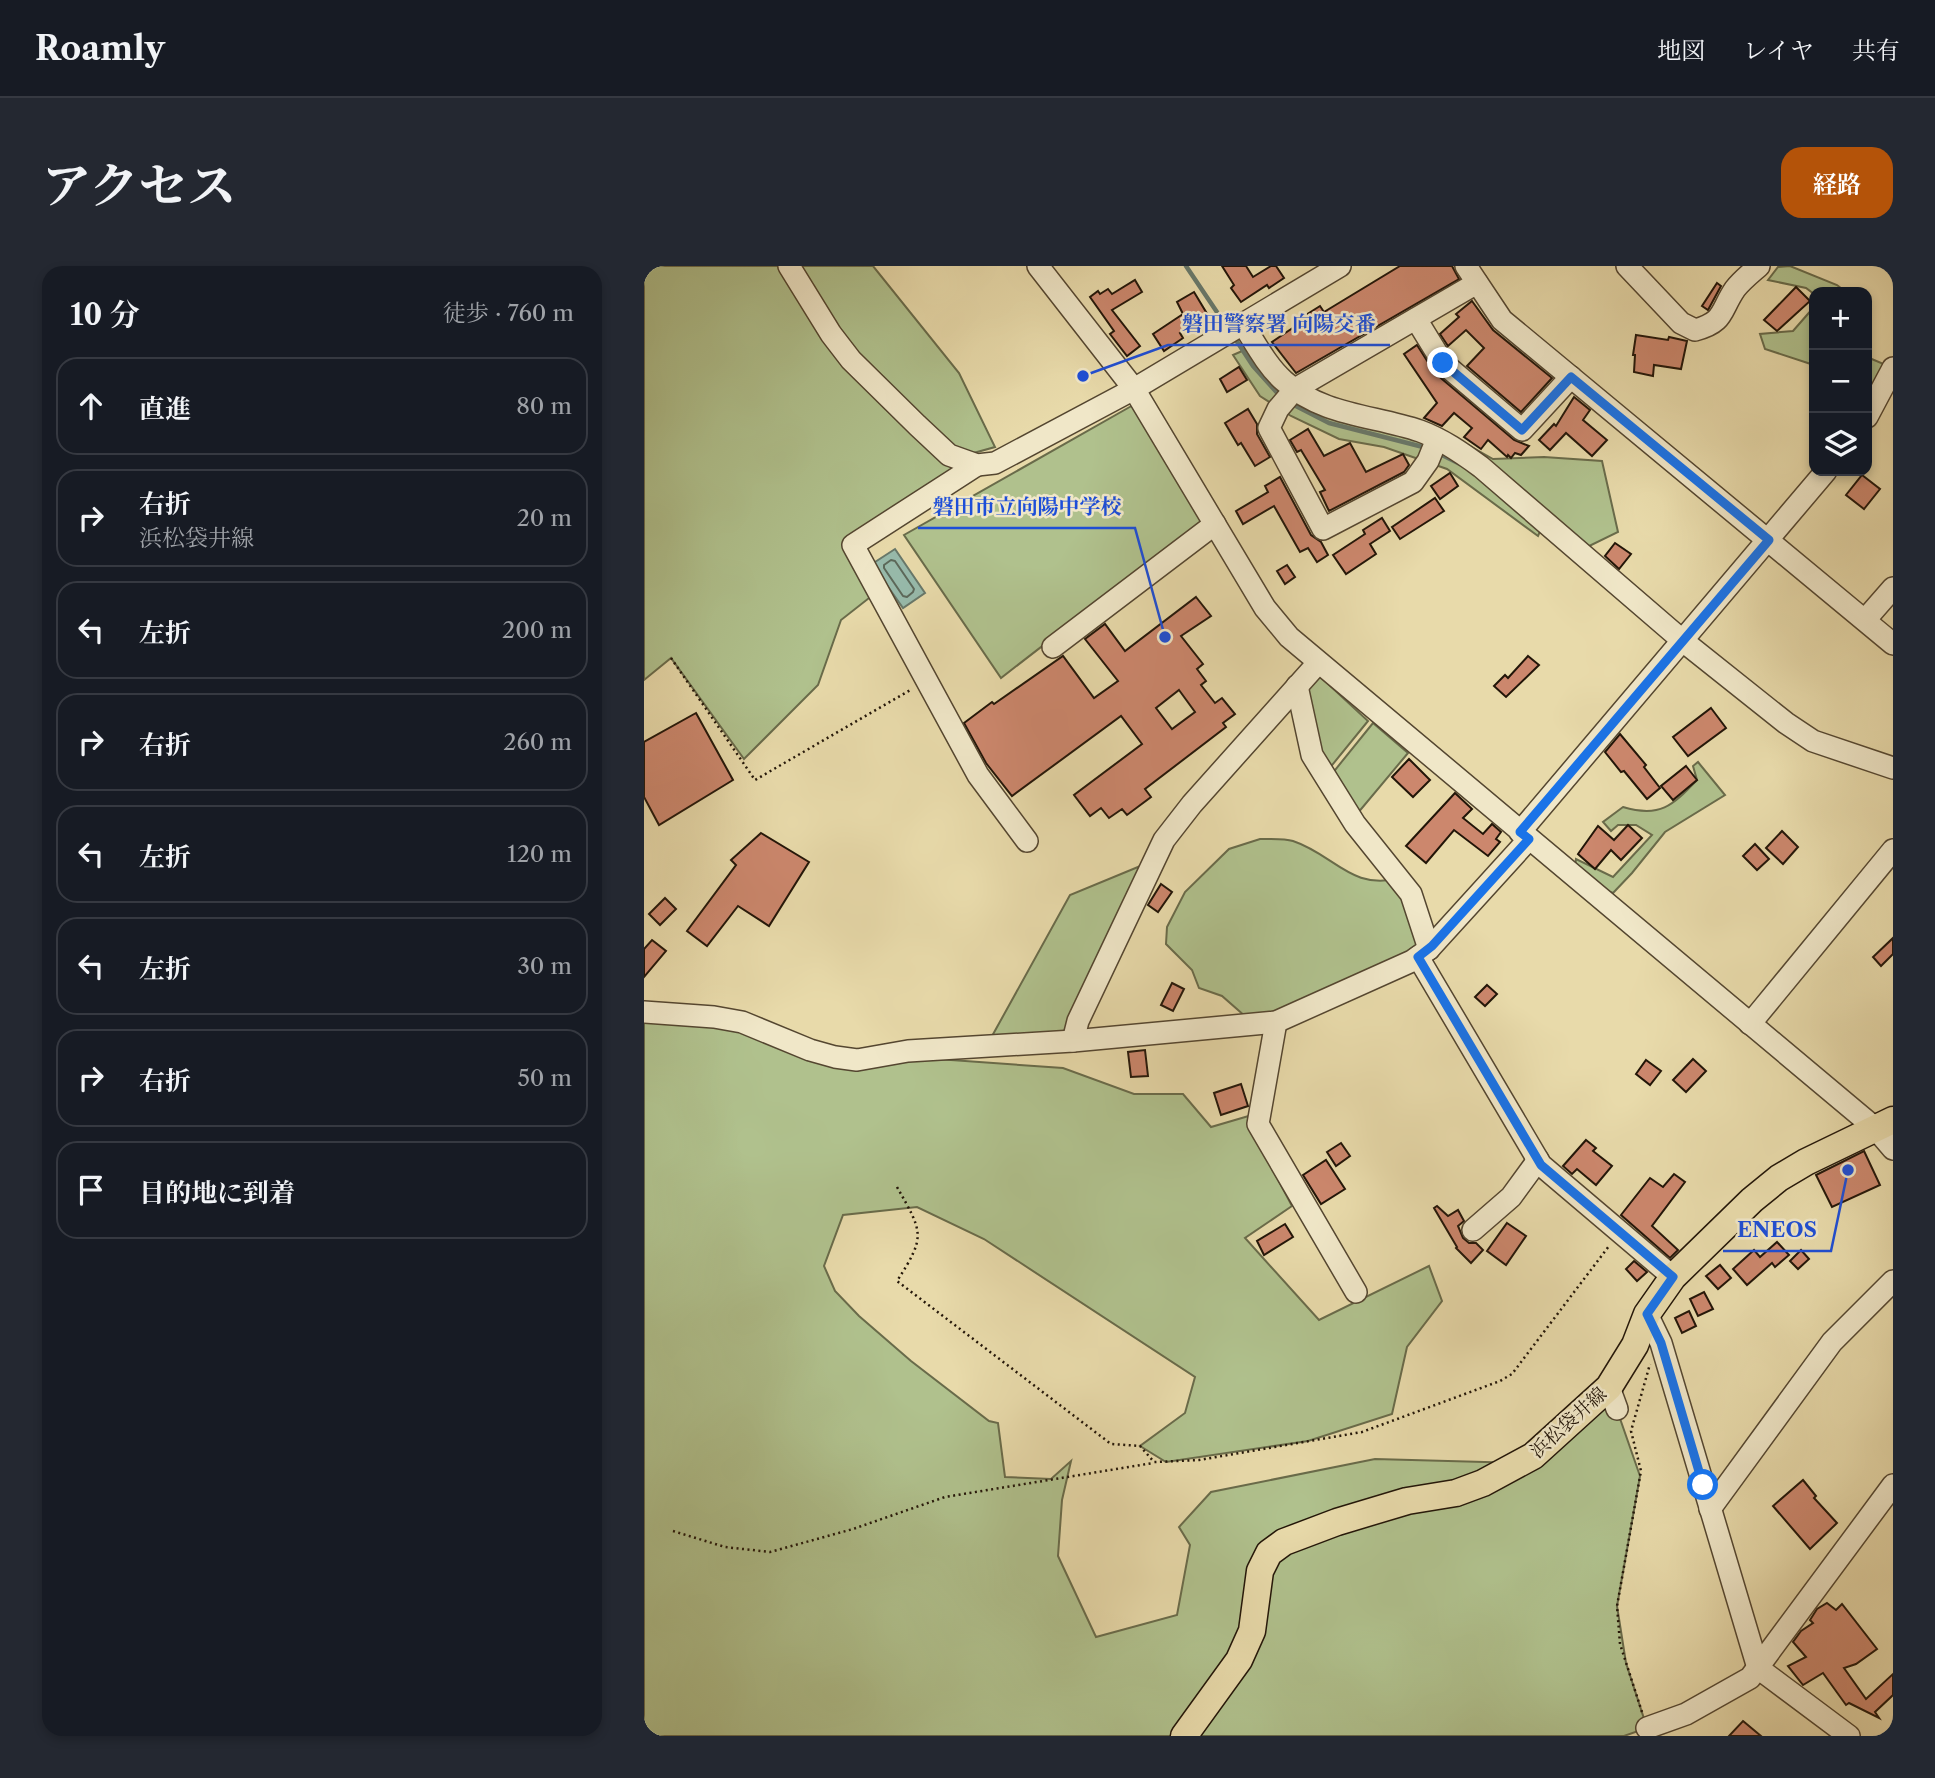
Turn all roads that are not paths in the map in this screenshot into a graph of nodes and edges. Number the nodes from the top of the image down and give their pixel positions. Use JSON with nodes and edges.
{"nodes":[{"id":1,"x":789,"y":266,"type":"edge"},
{"id":2,"x":1038,"y":266,"type":"edge"},
{"id":3,"x":1340,"y":266,"type":"edge"},
{"id":4,"x":1627,"y":266,"type":"edge"},
{"id":5,"x":1759,"y":266,"type":"edge"},
{"id":6,"x":1471,"y":275,"type":"edge"},
{"id":7,"x":1416,"y":319,"type":"junction"},
{"id":8,"x":1243,"y":324,"type":"junction"},
{"id":9,"x":1893,"y":368,"type":"edge"},
{"id":10,"x":1571,"y":377,"type":"junction"},
{"id":11,"x":1134,"y":389,"type":"junction"},
{"id":12,"x":1295,"y":389,"type":"junction"},
{"id":13,"x":1869,"y":413,"type":"edge"},
{"id":14,"x":1437,"y":439,"type":"junction"},
{"id":15,"x":977,"y":465,"type":"junction"},
{"id":16,"x":1822,"y":476,"type":"edge"},
{"id":17,"x":1214,"y":524,"type":"junction"},
{"id":18,"x":1769,"y":540,"type":"junction"},
{"id":19,"x":1893,"y":589,"type":"edge"},
{"id":20,"x":1865,"y":620,"type":"junction"},
{"id":21,"x":1683,"y":641,"type":"junction"},
{"id":22,"x":1893,"y":644,"type":"edge"},
{"id":23,"x":1053,"y":647,"type":"dead end"},
{"id":24,"x":1318,"y":663,"type":"junction"},
{"id":25,"x":1297,"y":687,"type":"junction"},
{"id":26,"x":1893,"y":768,"type":"edge"},
{"id":27,"x":1525,"y":835,"type":"junction"},
{"id":28,"x":1027,"y":841,"type":"dead end"},
{"id":29,"x":1893,"y":850,"type":"edge"},
{"id":30,"x":1424,"y":953,"type":"junction"},
{"id":31,"x":644,"y":1012,"type":"edge"},
{"id":32,"x":1276,"y":1022,"type":"junction"},
{"id":33,"x":1750,"y":1024,"type":"junction"},
{"id":34,"x":1073,"y":1041,"type":"junction"},
{"id":35,"x":1884,"y":1124,"type":"edge"},
{"id":36,"x":1893,"y":1149,"type":"edge"},
{"id":37,"x":1538,"y":1160,"type":"junction"},
{"id":38,"x":1473,"y":1230,"type":"dead end"},
{"id":39,"x":1673,"y":1277,"type":"junction"},
{"id":40,"x":1893,"y":1281,"type":"edge"},
{"id":41,"x":1356,"y":1292,"type":"dead end"},
{"id":42,"x":1647,"y":1314,"type":"junction"},
{"id":43,"x":1893,"y":1485,"type":"edge"},
{"id":44,"x":1710,"y":1509,"type":"junction"},
{"id":45,"x":1758,"y":1668,"type":"junction"},
{"id":46,"x":1647,"y":1728,"type":"road end"},
{"id":47,"x":1184,"y":1736,"type":"edge"},
{"id":48,"x":1849,"y":1736,"type":"edge"}],
"edges":[{"from":1,"to":15,"type":"street"},
{"from":2,"to":11,"type":"street"},
{"from":3,"to":8,"type":"street"},
{"from":4,"to":5,"type":"street"},
{"from":6,"to":7,"type":"street"},
{"from":6,"to":10,"type":"street"},
{"from":7,"to":10,"type":"street"},
{"from":7,"to":12,"type":"street"},
{"from":8,"to":11,"type":"street"},
{"from":8,"to":12,"type":"street"},
{"from":9,"to":13,"type":"street"},
{"from":10,"to":18,"type":"street"},
{"from":11,"to":15,"type":"street"},
{"from":11,"to":17,"type":"street"},
{"from":12,"to":14,"type":"street"},
{"from":12,"to":14,"type":"street"},
{"from":14,"to":21,"type":"street"},
{"from":15,"to":28,"type":"street"},
{"from":16,"to":18,"type":"street"},
{"from":17,"to":23,"type":"street"},
{"from":17,"to":24,"type":"street"},
{"from":18,"to":20,"type":"street"},
{"from":18,"to":21,"type":"street"},
{"from":19,"to":20,"type":"street"},
{"from":20,"to":22,"type":"street"},
{"from":21,"to":26,"type":"street"},
{"from":21,"to":27,"type":"street"},
{"from":24,"to":25,"type":"street"},
{"from":24,"to":27,"type":"street"},
{"from":25,"to":30,"type":"street"},
{"from":25,"to":34,"type":"street"},
{"from":27,"to":30,"type":"street"},
{"from":27,"to":33,"type":"street"},
{"from":29,"to":33,"type":"street"},
{"from":30,"to":32,"type":"street"},
{"from":30,"to":37,"type":"street"},
{"from":31,"to":34,"type":"street"},
{"from":32,"to":34,"type":"street"},
{"from":32,"to":41,"type":"street"},
{"from":33,"to":35,"type":"street"},
{"from":35,"to":36,"type":"street"},
{"from":35,"to":39,"type":"main road","name":"浜松袋井線"},
{"from":37,"to":38,"type":"street"},
{"from":37,"to":39,"type":"street"},
{"from":39,"to":42,"type":"main road","name":"浜松袋井線"},
{"from":40,"to":44,"type":"street"},
{"from":42,"to":44,"type":"street"},
{"from":42,"to":47,"type":"main road","name":"浜松袋井線"},
{"from":43,"to":45,"type":"street"},
{"from":44,"to":45,"type":"street"},
{"from":45,"to":46,"type":"street"},
{"from":45,"to":48,"type":"street"}]}
